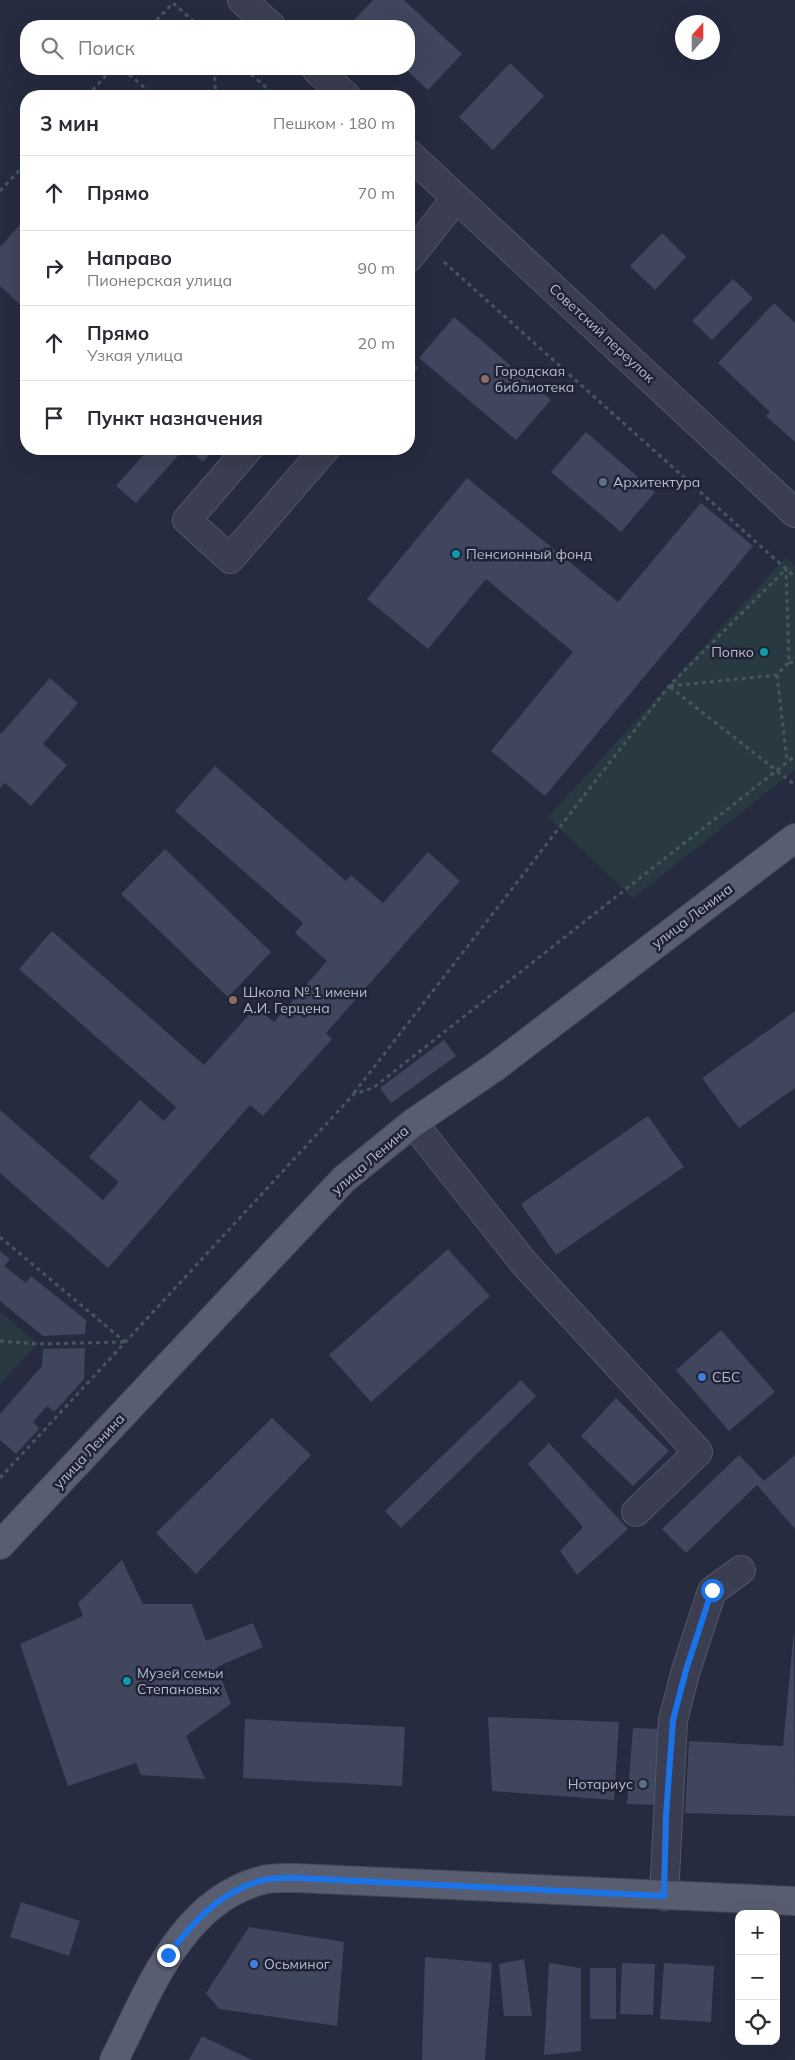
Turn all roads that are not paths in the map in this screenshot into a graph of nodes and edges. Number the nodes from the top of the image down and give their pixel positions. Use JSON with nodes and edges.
{"nodes":[{"id":1,"x":242,"y":0,"type":"edge"},
{"id":2,"x":264,"y":20,"type":"edge"},
{"id":3,"x":323,"y":75,"type":"edge"},
{"id":4,"x":339,"y":90,"type":"edge"},
{"id":5,"x":415,"y":160,"type":"edge"},
{"id":6,"x":456,"y":198,"type":"junction"},
{"id":7,"x":415,"y":251,"type":"edge"},
{"id":8,"x":243,"y":455,"type":"edge"},
{"id":9,"x":320,"y":455,"type":"edge"},
{"id":10,"x":795,"y":513,"type":"edge"},
{"id":11,"x":795,"y":838,"type":"edge"},
{"id":12,"x":413,"y":1123,"type":"junction"},
{"id":13,"x":636,"y":1512,"type":"dead end"},
{"id":14,"x":0,"y":1545,"type":"edge"},
{"id":15,"x":742,"y":1570,"type":"dead end"},
{"id":16,"x":664,"y":1896,"type":"junction"},
{"id":17,"x":795,"y":1901,"type":"edge"},
{"id":18,"x":114,"y":2060,"type":"edge"}],
"edges":[{"from":1,"to":2,"type":"street"},
{"from":3,"to":4,"type":"street"},
{"from":5,"to":6,"type":"street","name":"Советский переулок"},
{"from":6,"to":7,"type":"street"},
{"from":6,"to":10,"type":"street","name":"Советский переулок"},
{"from":8,"to":9,"type":"street"},
{"from":11,"to":12,"type":"main road","name":"улица Ленина"},
{"from":12,"to":13,"type":"street"},
{"from":12,"to":14,"type":"main road","name":"улица Ленина"},
{"from":15,"to":16,"type":"street"},
{"from":16,"to":17,"type":"main road"},
{"from":16,"to":18,"type":"main road"}]}
